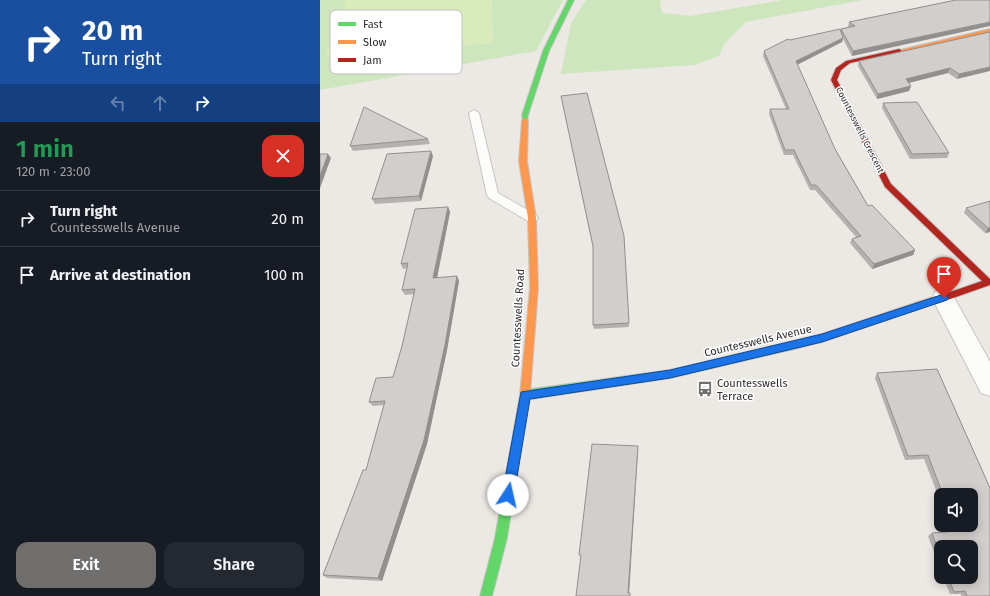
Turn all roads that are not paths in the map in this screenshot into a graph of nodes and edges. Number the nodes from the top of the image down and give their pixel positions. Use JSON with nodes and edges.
{"nodes":[{"id":1,"x":571,"y":0,"type":"edge"},
{"id":2,"x":990,"y":31,"type":"edge"},
{"id":3,"x":474,"y":113,"type":"dead end"},
{"id":4,"x":532,"y":218,"type":"junction"},
{"id":5,"x":989,"y":282,"type":"edge"},
{"id":6,"x":944,"y":298,"type":"junction"},
{"id":7,"x":990,"y":385,"type":"edge"},
{"id":8,"x":525,"y":395,"type":"junction"},
{"id":9,"x":486,"y":596,"type":"edge"}],
"edges":[{"from":1,"to":4,"type":"street","name":"Countesswells Road"},
{"from":2,"to":5,"type":"street","name":"Countesswells Crescent"},
{"from":3,"to":4,"type":"lane"},
{"from":4,"to":8,"type":"street","name":"Countesswells Road"},
{"from":5,"to":6,"type":"street","name":"Countesswells Avenue"},
{"from":6,"to":7,"type":"street"},
{"from":6,"to":8,"type":"street","name":"Countesswells Avenue"},
{"from":8,"to":9,"type":"street","name":"Countesswells Road"}]}
